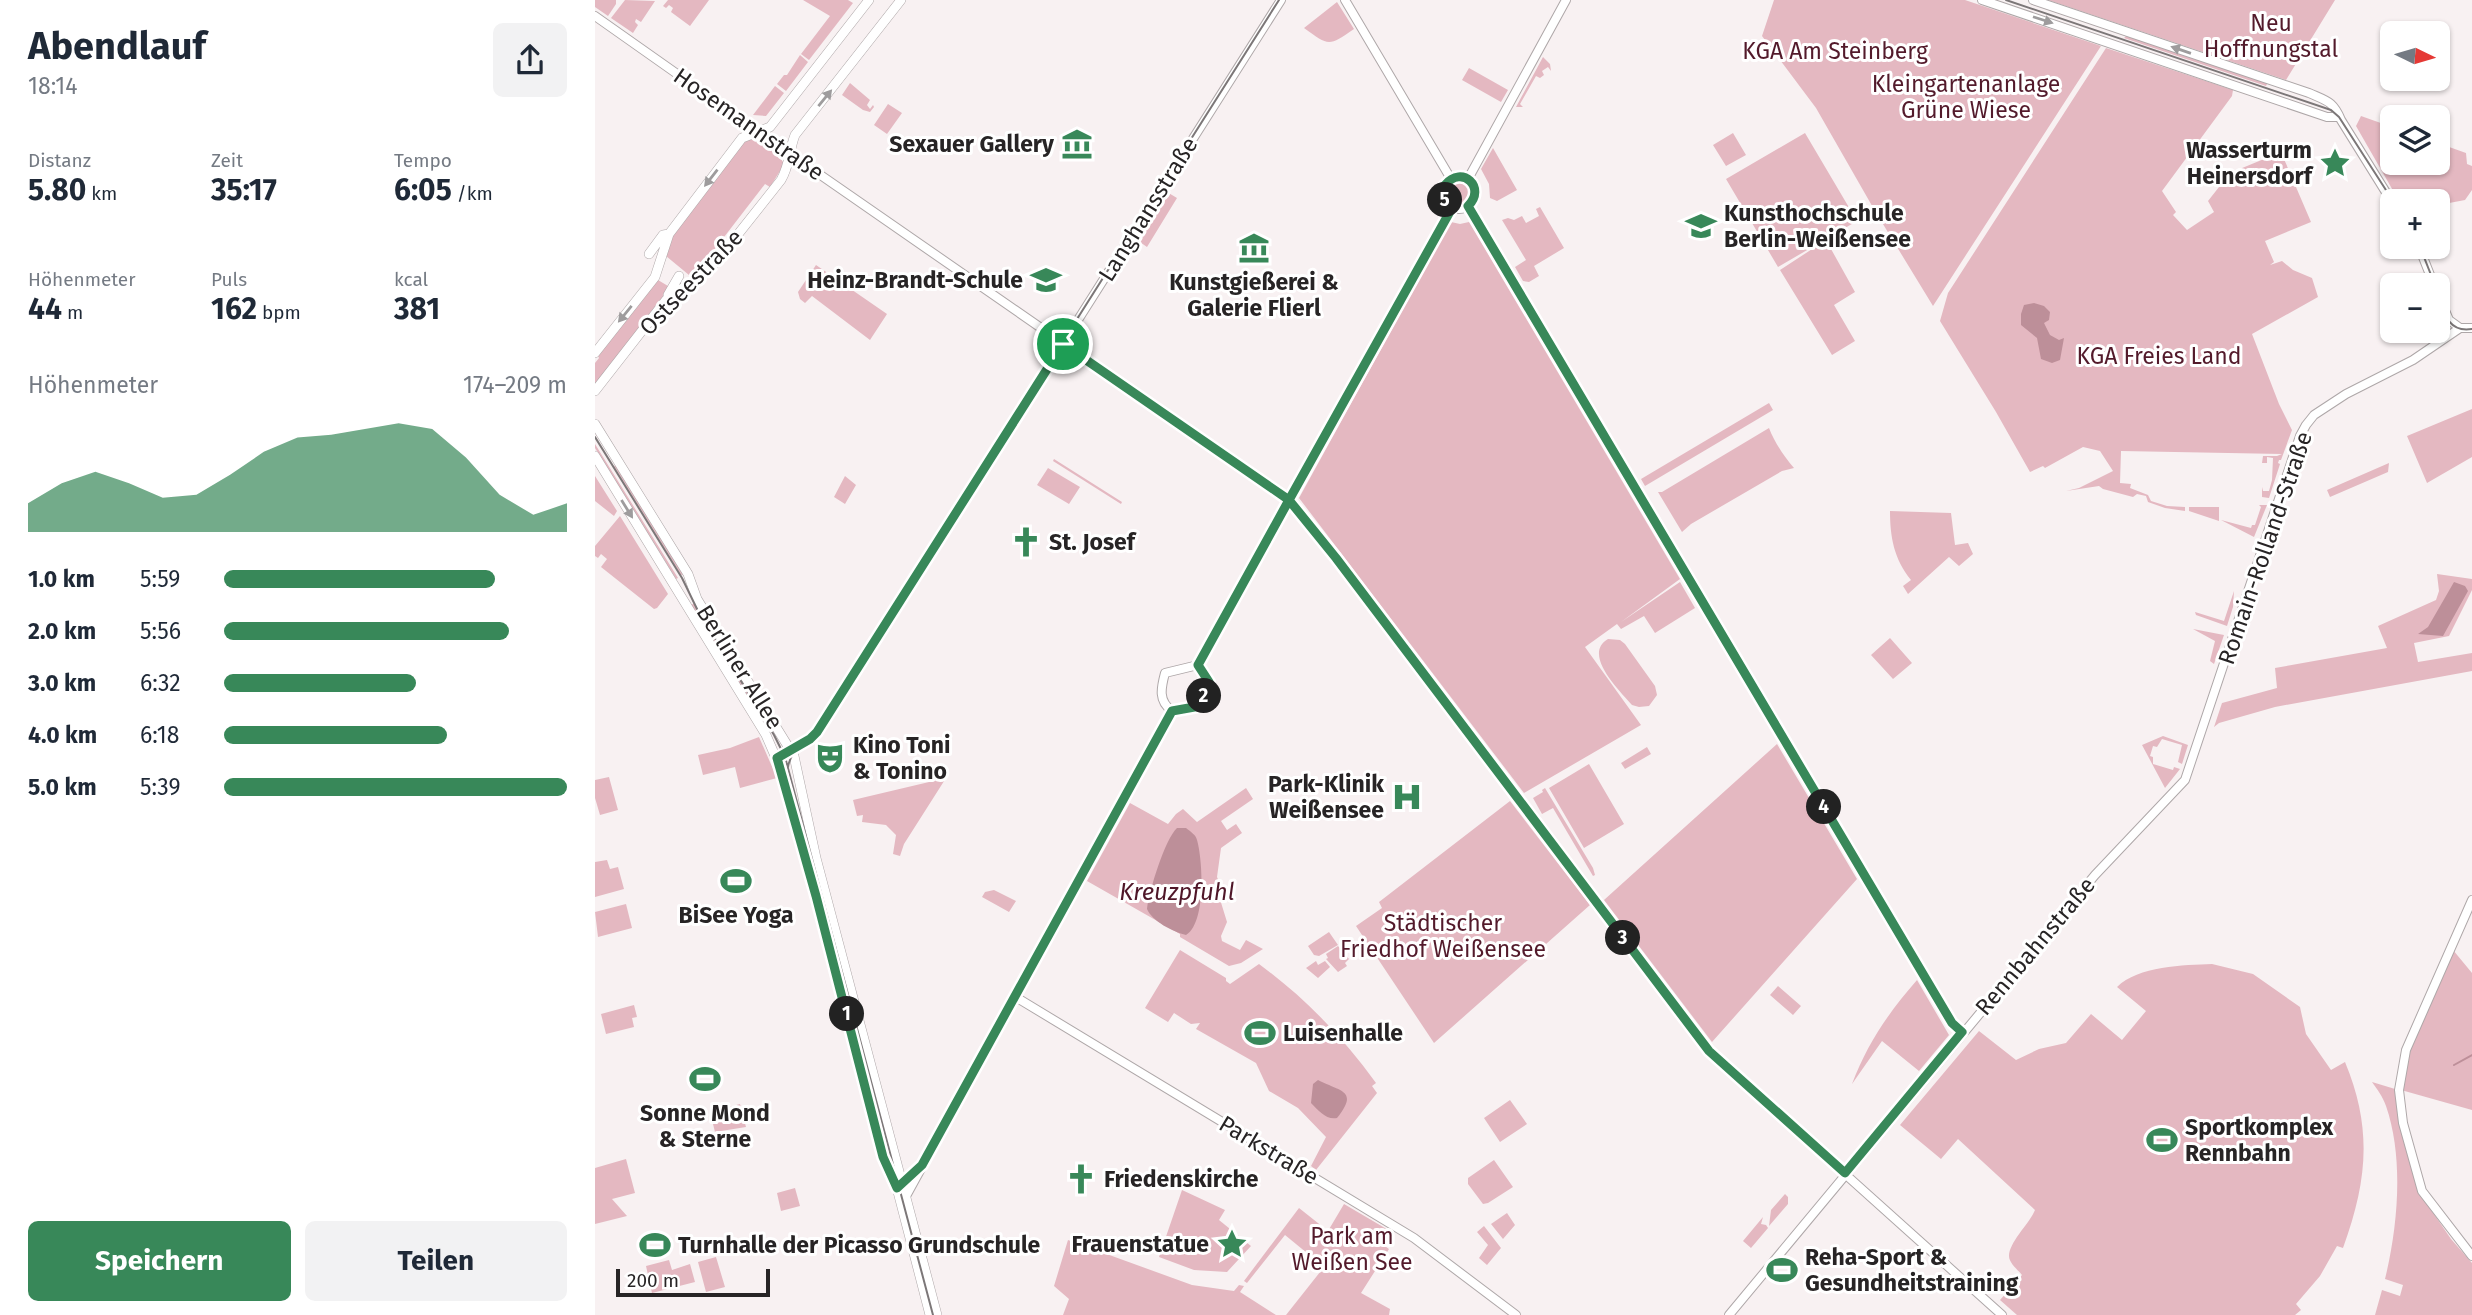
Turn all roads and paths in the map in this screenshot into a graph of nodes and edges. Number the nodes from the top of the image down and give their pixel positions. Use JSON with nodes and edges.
{"nodes":[{"id":1,"x":869,"y":0,"type":"edge"},
{"id":2,"x":901,"y":0,"type":"edge"},
{"id":3,"x":1281,"y":0,"type":"edge"},
{"id":4,"x":1345,"y":0,"type":"edge"},
{"id":5,"x":1566,"y":0,"type":"edge"},
{"id":6,"x":1982,"y":0,"type":"edge"},
{"id":7,"x":2033,"y":0,"type":"edge"},
{"id":8,"x":595,"y":16,"type":"edge"},
{"id":9,"x":2123,"y":30,"type":"junction"},
{"id":10,"x":2118,"y":45,"type":"junction"},
{"id":11,"x":2339,"y":117,"type":"junction"},
{"id":12,"x":758,"y":131,"type":"junction"},
{"id":13,"x":790,"y":154,"type":"junction"},
{"id":14,"x":1451,"y":179,"type":"junction"},
{"id":15,"x":1468,"y":179,"type":"junction"},
{"id":16,"x":2384,"y":189,"type":"edge"},
{"id":17,"x":1468,"y":206,"type":"junction"},
{"id":18,"x":1452,"y":208,"type":"junction"},
{"id":19,"x":669,"y":234,"type":"junction"},
{"id":20,"x":649,"y":254,"type":"dead end"},
{"id":21,"x":680,"y":276,"type":"dead end"},
{"id":22,"x":666,"y":300,"type":"junction"},
{"id":23,"x":2450,"y":321,"type":"edge"},
{"id":24,"x":2460,"y":328,"type":"junction"},
{"id":25,"x":2472,"y":328,"type":"edge"},
{"id":26,"x":1063,"y":344,"type":"junction"},
{"id":27,"x":595,"y":353,"type":"edge"},
{"id":28,"x":595,"y":391,"type":"edge"},
{"id":29,"x":595,"y":425,"type":"edge"},
{"id":30,"x":595,"y":456,"type":"edge"},
{"id":31,"x":1289,"y":500,"type":"junction"},
{"id":32,"x":1198,"y":665,"type":"junction"},
{"id":33,"x":1172,"y":711,"type":"junction"},
{"id":34,"x":791,"y":750,"type":"junction"},
{"id":35,"x":777,"y":758,"type":"junction"},
{"id":36,"x":2187,"y":776,"type":"joint"},
{"id":37,"x":2472,"y":900,"type":"edge"},
{"id":38,"x":1014,"y":996,"type":"junction"},
{"id":39,"x":1962,"y":1032,"type":"junction"},
{"id":40,"x":922,"y":1165,"type":"junction"},
{"id":41,"x":1845,"y":1173,"type":"junction"},
{"id":42,"x":899,"y":1185,"type":"junction"},
{"id":43,"x":906,"y":1196,"type":"junction"},
{"id":44,"x":2472,"y":1256,"type":"edge"},
{"id":45,"x":930,"y":1315,"type":"edge"},
{"id":46,"x":937,"y":1315,"type":"edge"},
{"id":47,"x":1516,"y":1315,"type":"edge"},
{"id":48,"x":1729,"y":1315,"type":"edge"},
{"id":49,"x":2002,"y":1315,"type":"edge"}],
"edges":[{"from":1,"to":12,"type":"main road","name":"Ostseestraße"},
{"from":13,"to":2,"type":"main road","name":"Ostseestraße","one_way":true},
{"from":3,"to":26,"type":"street","name":"Langhansstraße"},
{"from":4,"to":14,"type":"street"},
{"from":5,"to":15,"type":"street"},
{"from":6,"to":10,"type":"street","one_way":true},
{"from":7,"to":9,"type":"street"},
{"from":8,"to":12,"type":"street","name":"Hosemannstraße"},
{"from":9,"to":10,"type":"street"},
{"from":11,"to":9,"type":"street","one_way":true},
{"from":10,"to":11,"type":"street"},
{"from":11,"to":16,"type":"street"},
{"from":12,"to":13,"type":"street","name":"Hosemannstraße"},
{"from":12,"to":19,"type":"main road","name":"Ostseestraße","one_way":true},
{"from":13,"to":22,"type":"main road","name":"Ostseestraße"},
{"from":13,"to":26,"type":"street","name":"Hosemannstraße"},
{"from":14,"to":15,"type":"street"},
{"from":14,"to":18,"type":"street"},
{"from":15,"to":17,"type":"street"},
{"from":17,"to":18,"type":"street"},
{"from":17,"to":39,"type":"street"},
{"from":18,"to":31,"type":"street"},
{"from":19,"to":20,"type":"main road"},
{"from":19,"to":27,"type":"main road","name":"Ostseestraße","one_way":true},
{"from":21,"to":22,"type":"main road"},
{"from":22,"to":28,"type":"main road","name":"Ostseestraße"},
{"from":23,"to":24,"type":"street"},
{"from":24,"to":25,"type":"street"},
{"from":24,"to":36,"type":"street","name":"Romain-Rolland-Straße"},
{"from":26,"to":31,"type":"street","name":"Hosemannstraße"},
{"from":26,"to":34,"type":"street","name":"Langhansstraße"},
{"from":29,"to":34,"type":"main road","name":"Berliner Allee"},
{"from":30,"to":35,"type":"main road","name":"Berliner Allee","one_way":true},
{"from":31,"to":32,"type":"street"},
{"from":31,"to":41,"type":"street","name":"Hosemannstraße"},
{"from":32,"to":33,"type":"street"},
{"from":32,"to":33,"type":"street"},
{"from":33,"to":38,"type":"street"},
{"from":34,"to":35,"type":"street","name":"Langhansstraße"},
{"from":34,"to":42,"type":"main road","name":"Berliner Allee"},
{"from":35,"to":42,"type":"main road","name":"Berliner Allee"},
{"from":36,"to":39,"type":"street","name":"Rennbahnstraße"},
{"from":37,"to":44,"type":"street"},
{"from":38,"to":40,"type":"street"},
{"from":38,"to":47,"type":"street","name":"Parkstraße"},
{"from":39,"to":41,"type":"street","name":"Rennbahnstraße"},
{"from":40,"to":42,"type":"street"},
{"from":40,"to":43,"type":"street"},
{"from":41,"to":48,"type":"street","name":"Rennbahnstraße"},
{"from":41,"to":49,"type":"street","name":"Hosemannstraße"},
{"from":42,"to":43,"type":"main road","name":"Berliner Allee"},
{"from":42,"to":45,"type":"main road","name":"Berliner Allee"},
{"from":43,"to":46,"type":"main road","name":"Berliner Allee"}]}
